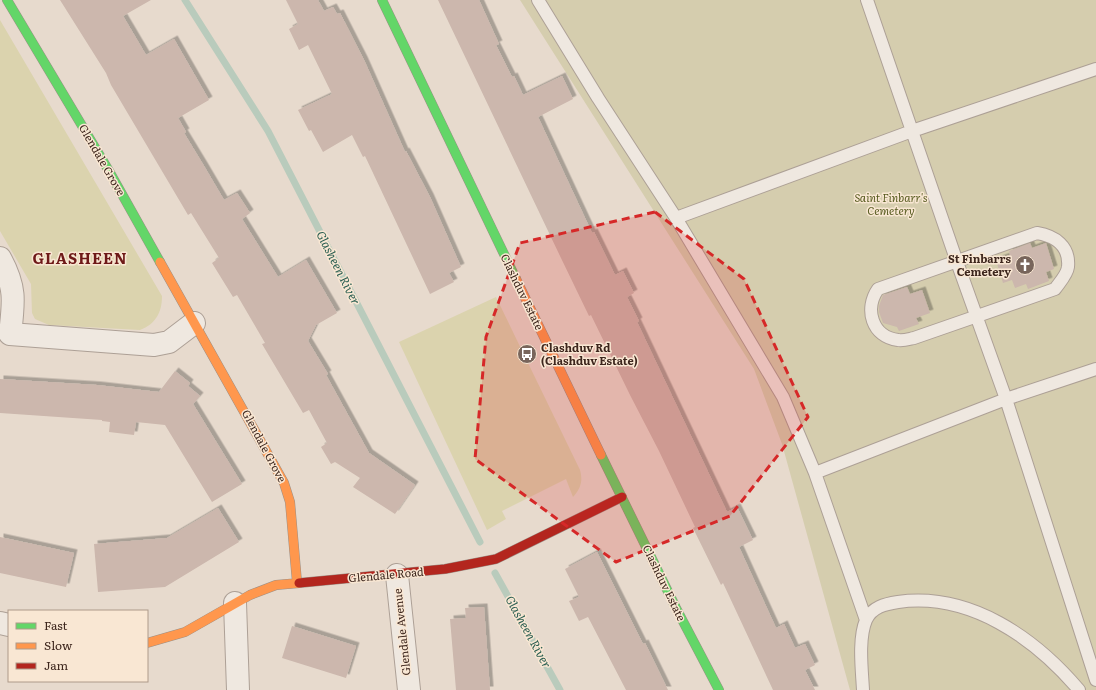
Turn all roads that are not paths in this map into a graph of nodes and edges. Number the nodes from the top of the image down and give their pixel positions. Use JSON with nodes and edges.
{"nodes":[{"id":1,"x":7,"y":0,"type":"edge"},
{"id":2,"x":382,"y":0,"type":"edge"},
{"id":3,"x":538,"y":0,"type":"edge"},
{"id":4,"x":867,"y":0,"type":"edge"},
{"id":5,"x":1096,"y":69,"type":"edge"},
{"id":6,"x":912,"y":131,"type":"junction"},
{"id":7,"x":676,"y":218,"type":"junction"},
{"id":8,"x":0,"y":258,"type":"edge"},
{"id":9,"x":957,"y":262,"type":"junction"},
{"id":10,"x":977,"y":316,"type":"junction"},
{"id":11,"x":194,"y":323,"type":"junction"},
{"id":12,"x":5,"y":333,"type":"edge"},
{"id":13,"x":1096,"y":369,"type":"edge"},
{"id":14,"x":1006,"y":399,"type":"junction"},
{"id":15,"x":815,"y":474,"type":"junction"},
{"id":16,"x":622,"y":497,"type":"junction"},
{"id":17,"x":397,"y":574,"type":"junction"},
{"id":18,"x":297,"y":582,"type":"junction"},
{"id":19,"x":235,"y":603,"type":"junction"},
{"id":20,"x":866,"y":620,"type":"junction"},
{"id":21,"x":148,"y":643,"type":"edge"},
{"id":22,"x":1096,"y":680,"type":"edge"},
{"id":23,"x":238,"y":690,"type":"edge"},
{"id":24,"x":409,"y":690,"type":"edge"},
{"id":25,"x":719,"y":690,"type":"edge"},
{"id":26,"x":863,"y":690,"type":"edge"},
{"id":27,"x":1079,"y":690,"type":"edge"}],
"edges":[{"from":1,"to":11,"type":"street","name":"Glendale Grove"},
{"from":2,"to":16,"type":"street","name":"Clashduv Estate"},
{"from":3,"to":7,"type":"lane"},
{"from":4,"to":6,"type":"lane"},
{"from":5,"to":6,"type":"lane"},
{"from":6,"to":7,"type":"lane"},
{"from":6,"to":9,"type":"lane"},
{"from":7,"to":15,"type":"lane"},
{"from":8,"to":12,"type":"street"},
{"from":9,"to":10,"type":"lane"},
{"from":9,"to":10,"type":"lane"},
{"from":9,"to":10,"type":"lane"},
{"from":10,"to":14,"type":"lane"},
{"from":11,"to":12,"type":"street"},
{"from":11,"to":18,"type":"street","name":"Glendale Grove"},
{"from":13,"to":14,"type":"lane"},
{"from":14,"to":15,"type":"lane"},
{"from":14,"to":22,"type":"lane"},
{"from":15,"to":20,"type":"lane"},
{"from":16,"to":17,"type":"street","name":"Glendale Road"},
{"from":16,"to":25,"type":"street","name":"Clashduv Estate"},
{"from":17,"to":18,"type":"street","name":"Glendale Road"},
{"from":17,"to":24,"type":"street","name":"Glendale Avenue"},
{"from":18,"to":19,"type":"street","name":"Glendale Road"},
{"from":19,"to":21,"type":"street","name":"Glendale Road"},
{"from":19,"to":23,"type":"street"},
{"from":20,"to":26,"type":"lane"},
{"from":20,"to":27,"type":"lane"}]}
